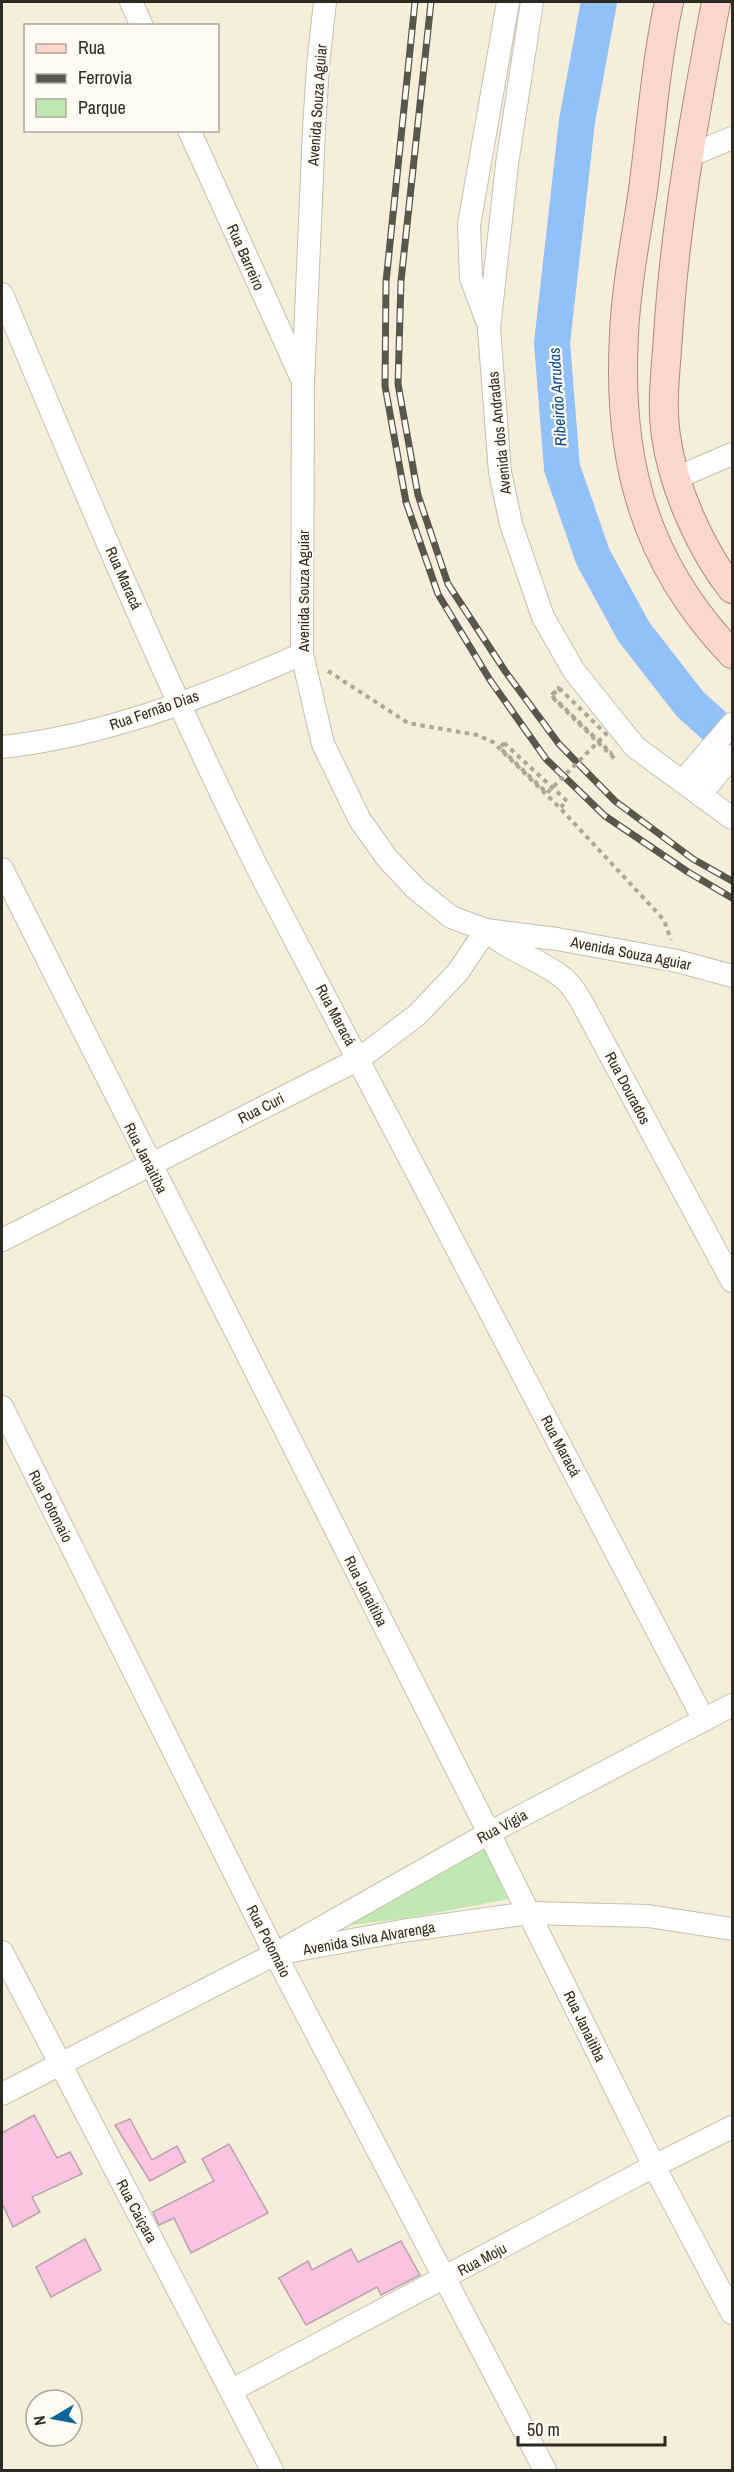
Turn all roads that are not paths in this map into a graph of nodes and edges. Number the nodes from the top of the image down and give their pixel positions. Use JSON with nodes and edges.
{"nodes":[{"id":1,"x":131,"y":2,"type":"edge"},
{"id":2,"x":325,"y":2,"type":"edge"},
{"id":3,"x":508,"y":2,"type":"edge"},
{"id":4,"x":532,"y":2,"type":"edge"},
{"id":5,"x":669,"y":2,"type":"edge"},
{"id":6,"x":716,"y":2,"type":"edge"},
{"id":7,"x":141,"y":24,"type":"edge"},
{"id":8,"x":190,"y":132,"type":"edge"},
{"id":9,"x":732,"y":138,"type":"edge"},
{"id":10,"x":689,"y":156,"type":"junction"},
{"id":11,"x":2,"y":294,"type":"edge"},
{"id":12,"x":489,"y":329,"type":"junction"},
{"id":13,"x":303,"y":383,"type":"junction"},
{"id":14,"x":732,"y":454,"type":"edge"},
{"id":15,"x":676,"y":478,"type":"junction"},
{"id":16,"x":732,"y":589,"type":"edge"},
{"id":17,"x":302,"y":654,"type":"junction"},
{"id":18,"x":732,"y":654,"type":"edge"},
{"id":19,"x":179,"y":702,"type":"junction"},
{"id":20,"x":732,"y":724,"type":"edge"},
{"id":21,"x":2,"y":747,"type":"edge"},
{"id":22,"x":732,"y":756,"type":"edge"},
{"id":23,"x":697,"y":781,"type":"junction"},
{"id":24,"x":732,"y":818,"type":"edge"},
{"id":25,"x":2,"y":869,"type":"edge"},
{"id":26,"x":486,"y":930,"type":"junction"},
{"id":27,"x":732,"y":976,"type":"edge"},
{"id":28,"x":358,"y":1059,"type":"junction"},
{"id":29,"x":149,"y":1164,"type":"junction"},
{"id":30,"x":2,"y":1240,"type":"edge"},
{"id":31,"x":732,"y":1281,"type":"edge"},
{"id":32,"x":2,"y":1407,"type":"edge"},
{"id":33,"x":732,"y":1705,"type":"edge"},
{"id":34,"x":704,"y":1720,"type":"junction"},
{"id":35,"x":489,"y":1833,"type":"junction"},
{"id":36,"x":529,"y":1913,"type":"junction"},
{"id":37,"x":732,"y":1929,"type":"edge"},
{"id":38,"x":2,"y":1952,"type":"edge"},
{"id":39,"x":275,"y":1954,"type":"junction"},
{"id":40,"x":59,"y":2064,"type":"junction"},
{"id":41,"x":2,"y":2094,"type":"edge"},
{"id":42,"x":732,"y":2127,"type":"edge"},
{"id":43,"x":654,"y":2166,"type":"junction"},
{"id":44,"x":446,"y":2278,"type":"junction"},
{"id":45,"x":732,"y":2313,"type":"edge"},
{"id":46,"x":232,"y":2390,"type":"junction"},
{"id":47,"x":272,"y":2470,"type":"edge"},
{"id":48,"x":545,"y":2470,"type":"edge"}],
"edges":[{"from":1,"to":7,"type":"street"},
{"from":2,"to":13,"type":"street","name":"Avenida Souza Aguiar"},
{"from":3,"to":12,"type":"street"},
{"from":4,"to":12,"type":"street","name":"Avenida dos Andradas"},
{"from":5,"to":18,"type":"main road"},
{"from":6,"to":10,"type":"main road"},
{"from":8,"to":13,"type":"street","name":"Rua Barreiro"},
{"from":9,"to":10,"type":"street"},
{"from":10,"to":15,"type":"main road"},
{"from":11,"to":19,"type":"street","name":"Rua Maracá"},
{"from":12,"to":23,"type":"street","name":"Avenida dos Andradas"},
{"from":13,"to":17,"type":"street","name":"Avenida Souza Aguiar"},
{"from":14,"to":15,"type":"street"},
{"from":15,"to":16,"type":"main road"},
{"from":17,"to":19,"type":"street","name":"Rua Fernão Dias"},
{"from":17,"to":26,"type":"street","name":"Avenida Souza Aguiar"},
{"from":19,"to":21,"type":"street","name":"Rua Fernão Dias"},
{"from":19,"to":28,"type":"street","name":"Rua Maracá"},
{"from":20,"to":23,"type":"street"},
{"from":22,"to":23,"type":"street"},
{"from":23,"to":24,"type":"street","name":"Avenida dos Andradas"},
{"from":25,"to":29,"type":"street","name":"Rua Janaitiba"},
{"from":26,"to":27,"type":"street","name":"Avenida Souza Aguiar"},
{"from":26,"to":28,"type":"street","name":"Rua Curi"},
{"from":26,"to":31,"type":"street","name":"Rua Dourados"},
{"from":28,"to":29,"type":"street","name":"Rua Curi"},
{"from":28,"to":34,"type":"street","name":"Rua Maracá"},
{"from":29,"to":30,"type":"street","name":"Rua Curi"},
{"from":29,"to":35,"type":"street","name":"Rua Janaitiba"},
{"from":32,"to":39,"type":"street","name":"Rua Potomaio"},
{"from":33,"to":34,"type":"street","name":"Rua Vigia"},
{"from":34,"to":35,"type":"street","name":"Rua Vigia"},
{"from":35,"to":36,"type":"street","name":"Rua Janaitiba"},
{"from":35,"to":39,"type":"street","name":"Rua Vigia"},
{"from":36,"to":37,"type":"street","name":"Avenida Silva Alvarenga"},
{"from":36,"to":39,"type":"street","name":"Avenida Silva Alvarenga"},
{"from":36,"to":43,"type":"street","name":"Rua Janaitiba"},
{"from":38,"to":40,"type":"street","name":"Rua Caiçara"},
{"from":39,"to":40,"type":"street","name":"Avenida Silva Alvarenga"},
{"from":39,"to":44,"type":"street","name":"Rua Potomaio"},
{"from":40,"to":41,"type":"street","name":"Avenida Silva Alvarenga"},
{"from":40,"to":46,"type":"street","name":"Rua Caiçara"},
{"from":42,"to":43,"type":"street","name":"Rua Moju"},
{"from":43,"to":44,"type":"street","name":"Rua Moju"},
{"from":43,"to":45,"type":"street","name":"Rua Janaitiba"},
{"from":44,"to":46,"type":"street","name":"Rua Moju"},
{"from":44,"to":48,"type":"street","name":"Rua Potomaio"},
{"from":46,"to":47,"type":"street","name":"Rua Caiçara"}]}
